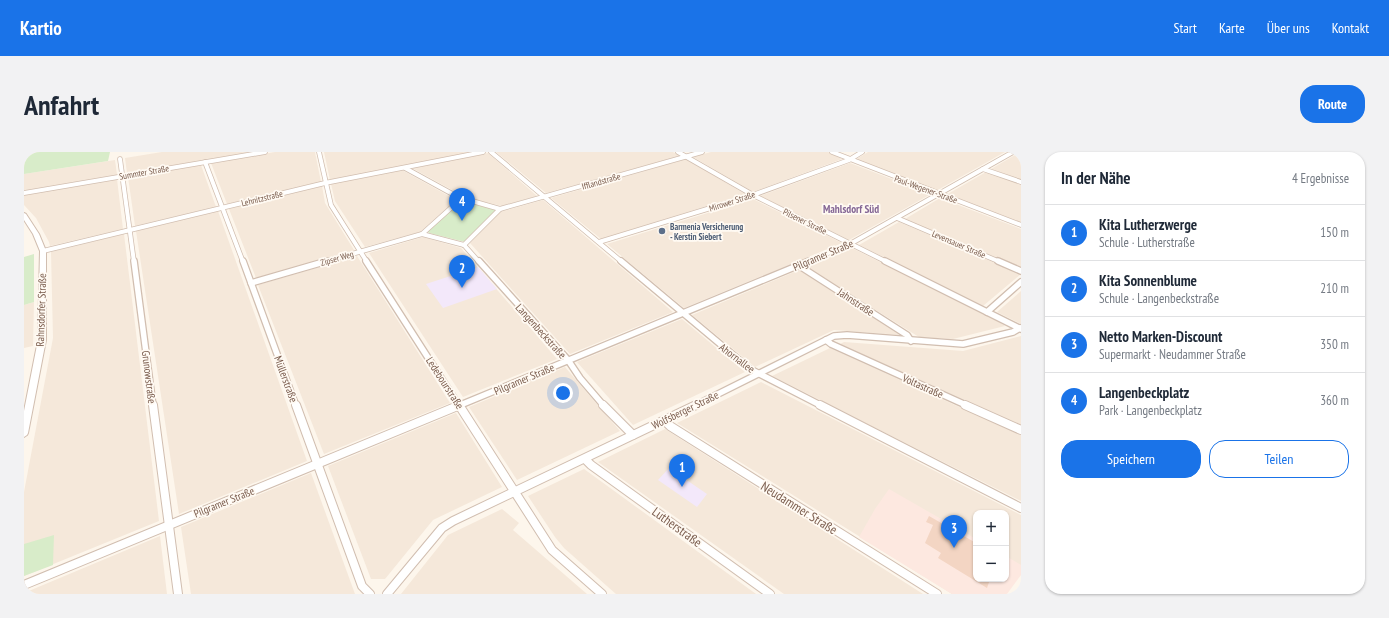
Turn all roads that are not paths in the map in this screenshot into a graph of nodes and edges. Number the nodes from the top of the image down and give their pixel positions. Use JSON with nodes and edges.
{"nodes":[{"id":1,"x":264,"y":152,"type":"edge"},
{"id":2,"x":319,"y":152,"type":"edge"},
{"id":3,"x":483,"y":152,"type":"edge"},
{"id":4,"x":491,"y":152,"type":"edge"},
{"id":5,"x":678,"y":152,"type":"edge"},
{"id":6,"x":702,"y":152,"type":"edge"},
{"id":7,"x":832,"y":152,"type":"edge"},
{"id":8,"x":862,"y":152,"type":"edge"},
{"id":9,"x":1013,"y":152,"type":"edge"},
{"id":10,"x":686,"y":157,"type":"junction"},
{"id":11,"x":120,"y":159,"type":"dead end"},
{"id":12,"x":849,"y":160,"type":"junction"},
{"id":13,"x":204,"y":162,"type":"junction"},
{"id":14,"x":405,"y":168,"type":"junction"},
{"id":15,"x":983,"y":169,"type":"junction"},
{"id":16,"x":122,"y":176,"type":"junction"},
{"id":17,"x":1021,"y":182,"type":"edge"},
{"id":18,"x":325,"y":183,"type":"junction"},
{"id":19,"x":24,"y":193,"type":"edge"},
{"id":20,"x":940,"y":194,"type":"junction"},
{"id":21,"x":753,"y":195,"type":"junction"},
{"id":22,"x":544,"y":197,"type":"junction"},
{"id":23,"x":462,"y":198,"type":"junction"},
{"id":24,"x":222,"y":208,"type":"junction"},
{"id":25,"x":500,"y":209,"type":"junction"},
{"id":26,"x":24,"y":215,"type":"edge"},
{"id":27,"x":897,"y":218,"type":"junction"},
{"id":28,"x":1021,"y":225,"type":"edge"},
{"id":29,"x":129,"y":230,"type":"junction"},
{"id":30,"x":422,"y":234,"type":"junction"},
{"id":31,"x":599,"y":242,"type":"junction"},
{"id":32,"x":850,"y":244,"type":"junction"},
{"id":33,"x":464,"y":245,"type":"junction"},
{"id":34,"x":43,"y":251,"type":"junction"},
{"id":35,"x":360,"y":251,"type":"junction"},
{"id":36,"x":798,"y":265,"type":"junction"},
{"id":37,"x":1021,"y":271,"type":"edge"},
{"id":38,"x":251,"y":282,"type":"junction"},
{"id":39,"x":1021,"y":282,"type":"edge"},
{"id":40,"x":987,"y":312,"type":"junction"},
{"id":41,"x":683,"y":313,"type":"junction"},
{"id":42,"x":1021,"y":329,"type":"edge"},
{"id":43,"x":826,"y":340,"type":"junction"},
{"id":44,"x":911,"y":341,"type":"junction"},
{"id":45,"x":568,"y":360,"type":"junction"},
{"id":46,"x":759,"y":374,"type":"junction"},
{"id":47,"x":459,"y":405,"type":"junction"},
{"id":48,"x":664,"y":420,"type":"junction"},
{"id":49,"x":1021,"y":430,"type":"edge"},
{"id":50,"x":24,"y":433,"type":"edge"},
{"id":51,"x":633,"y":435,"type":"junction"},
{"id":52,"x":585,"y":459,"type":"junction"},
{"id":53,"x":316,"y":464,"type":"junction"},
{"id":54,"x":515,"y":492,"type":"junction"},
{"id":55,"x":1021,"y":508,"type":"edge"},
{"id":56,"x":168,"y":525,"type":"junction"},
{"id":57,"x":24,"y":585,"type":"edge"},
{"id":58,"x":178,"y":594,"type":"edge"},
{"id":59,"x":370,"y":594,"type":"edge"},
{"id":60,"x":387,"y":594,"type":"edge"},
{"id":61,"x":602,"y":594,"type":"edge"},
{"id":62,"x":770,"y":594,"type":"edge"},
{"id":63,"x":937,"y":594,"type":"edge"}],
"edges":[{"from":1,"to":13,"type":"street","name":"Summter Straße"},
{"from":2,"to":18,"type":"street","name":"Ledebourstraße"},
{"from":3,"to":14,"type":"street","name":"Lehnitzstraße"},
{"from":4,"to":22,"type":"street","name":"Ahornallee"},
{"from":5,"to":10,"type":"street","name":"Pilsener Straße"},
{"from":6,"to":10,"type":"street","name":"Ifflandstraße"},
{"from":7,"to":12,"type":"street","name":"Paul-Wegener-Straße"},
{"from":8,"to":12,"type":"street","name":"Mirower Straße"},
{"from":9,"to":15,"type":"street","name":"Pilgramer Straße"},
{"from":10,"to":21,"type":"street","name":"Pilsener Straße"},
{"from":10,"to":22,"type":"street","name":"Ifflandstraße"},
{"from":11,"to":16,"type":"street","name":"Grunowstraße"},
{"from":12,"to":20,"type":"street","name":"Paul-Wegener-Straße"},
{"from":12,"to":21,"type":"street","name":"Mirower Straße"},
{"from":13,"to":16,"type":"street","name":"Summter Straße"},
{"from":13,"to":24,"type":"street","name":"Müllerstraße"},
{"from":14,"to":18,"type":"street","name":"Lehnitzstraße"},
{"from":14,"to":23,"type":"street"},
{"from":15,"to":17,"type":"street"},
{"from":15,"to":20,"type":"street","name":"Pilgramer Straße"},
{"from":16,"to":19,"type":"street","name":"Summter Straße"},
{"from":16,"to":29,"type":"street","name":"Grunowstraße"},
{"from":18,"to":24,"type":"street","name":"Lehnitzstraße"},
{"from":18,"to":35,"type":"street","name":"Ledebourstraße"},
{"from":20,"to":27,"type":"street","name":"Pilgramer Straße"},
{"from":20,"to":28,"type":"street","name":"Paul-Wegener-Straße"},
{"from":21,"to":31,"type":"street","name":"Mirower Straße"},
{"from":21,"to":32,"type":"street","name":"Pilsener Straße"},
{"from":22,"to":25,"type":"street","name":"Ifflandstraße"},
{"from":22,"to":31,"type":"street","name":"Ahornallee"},
{"from":23,"to":25,"type":"street"},
{"from":23,"to":30,"type":"street"},
{"from":24,"to":29,"type":"street","name":"Lehnitzstraße"},
{"from":24,"to":38,"type":"street","name":"Müllerstraße"},
{"from":25,"to":33,"type":"street"},
{"from":26,"to":34,"type":"street","name":"Rahnsdorfer Straße"},
{"from":27,"to":32,"type":"street","name":"Pilgramer Straße"},
{"from":27,"to":37,"type":"street","name":"Levensauer Straße"},
{"from":29,"to":34,"type":"street","name":"Lehnitzstraße"},
{"from":29,"to":56,"type":"street","name":"Grunowstraße"},
{"from":30,"to":33,"type":"street"},
{"from":30,"to":35,"type":"street","name":"Zipser Weg"},
{"from":31,"to":41,"type":"street","name":"Ahornallee"},
{"from":32,"to":36,"type":"street","name":"Pilgramer Straße"},
{"from":32,"to":40,"type":"street","name":"Pilsener Straße"},
{"from":33,"to":45,"type":"street","name":"Langenbeckstraße"},
{"from":34,"to":50,"type":"street","name":"Rahnsdorfer Straße"},
{"from":35,"to":38,"type":"street","name":"Zipser Weg"},
{"from":35,"to":47,"type":"street","name":"Ledebourstraße"},
{"from":36,"to":41,"type":"street","name":"Pilgramer Straße"},
{"from":36,"to":44,"type":"street","name":"Jahnstraße"},
{"from":38,"to":53,"type":"street","name":"Müllerstraße"},
{"from":39,"to":40,"type":"street"},
{"from":40,"to":42,"type":"street","name":"Pilsener Straße"},
{"from":41,"to":45,"type":"street","name":"Pilgramer Straße"},
{"from":41,"to":46,"type":"street","name":"Ahornallee"},
{"from":42,"to":44,"type":"street","name":"Wolfsberger Straße"},
{"from":43,"to":44,"type":"street","name":"Wolfsberger Straße"},
{"from":43,"to":46,"type":"street","name":"Wolfsberger Straße"},
{"from":43,"to":49,"type":"street","name":"Voltastraße"},
{"from":45,"to":47,"type":"street","name":"Pilgramer Straße"},
{"from":45,"to":51,"type":"street","name":"Langenbeckstraße"},
{"from":46,"to":48,"type":"street","name":"Wolfsberger Straße"},
{"from":46,"to":55,"type":"street","name":"Ahornallee"},
{"from":47,"to":53,"type":"street","name":"Pilgramer Straße"},
{"from":47,"to":54,"type":"street","name":"Ledebourstraße"},
{"from":48,"to":51,"type":"street","name":"Wolfsberger Straße"},
{"from":48,"to":63,"type":"street","name":"Neudammer Straße"},
{"from":51,"to":52,"type":"street","name":"Wolfsberger Straße"},
{"from":52,"to":54,"type":"street","name":"Wolfsberger Straße"},
{"from":52,"to":62,"type":"street","name":"Lutherstraße"},
{"from":53,"to":56,"type":"street","name":"Pilgramer Straße"},
{"from":53,"to":59,"type":"street","name":"Müllerstraße"},
{"from":54,"to":60,"type":"street","name":"Wolfsberger Straße"},
{"from":54,"to":61,"type":"street","name":"Ledebourstraße"},
{"from":56,"to":57,"type":"street","name":"Pilgramer Straße"},
{"from":56,"to":58,"type":"street","name":"Grunowstraße"}]}
